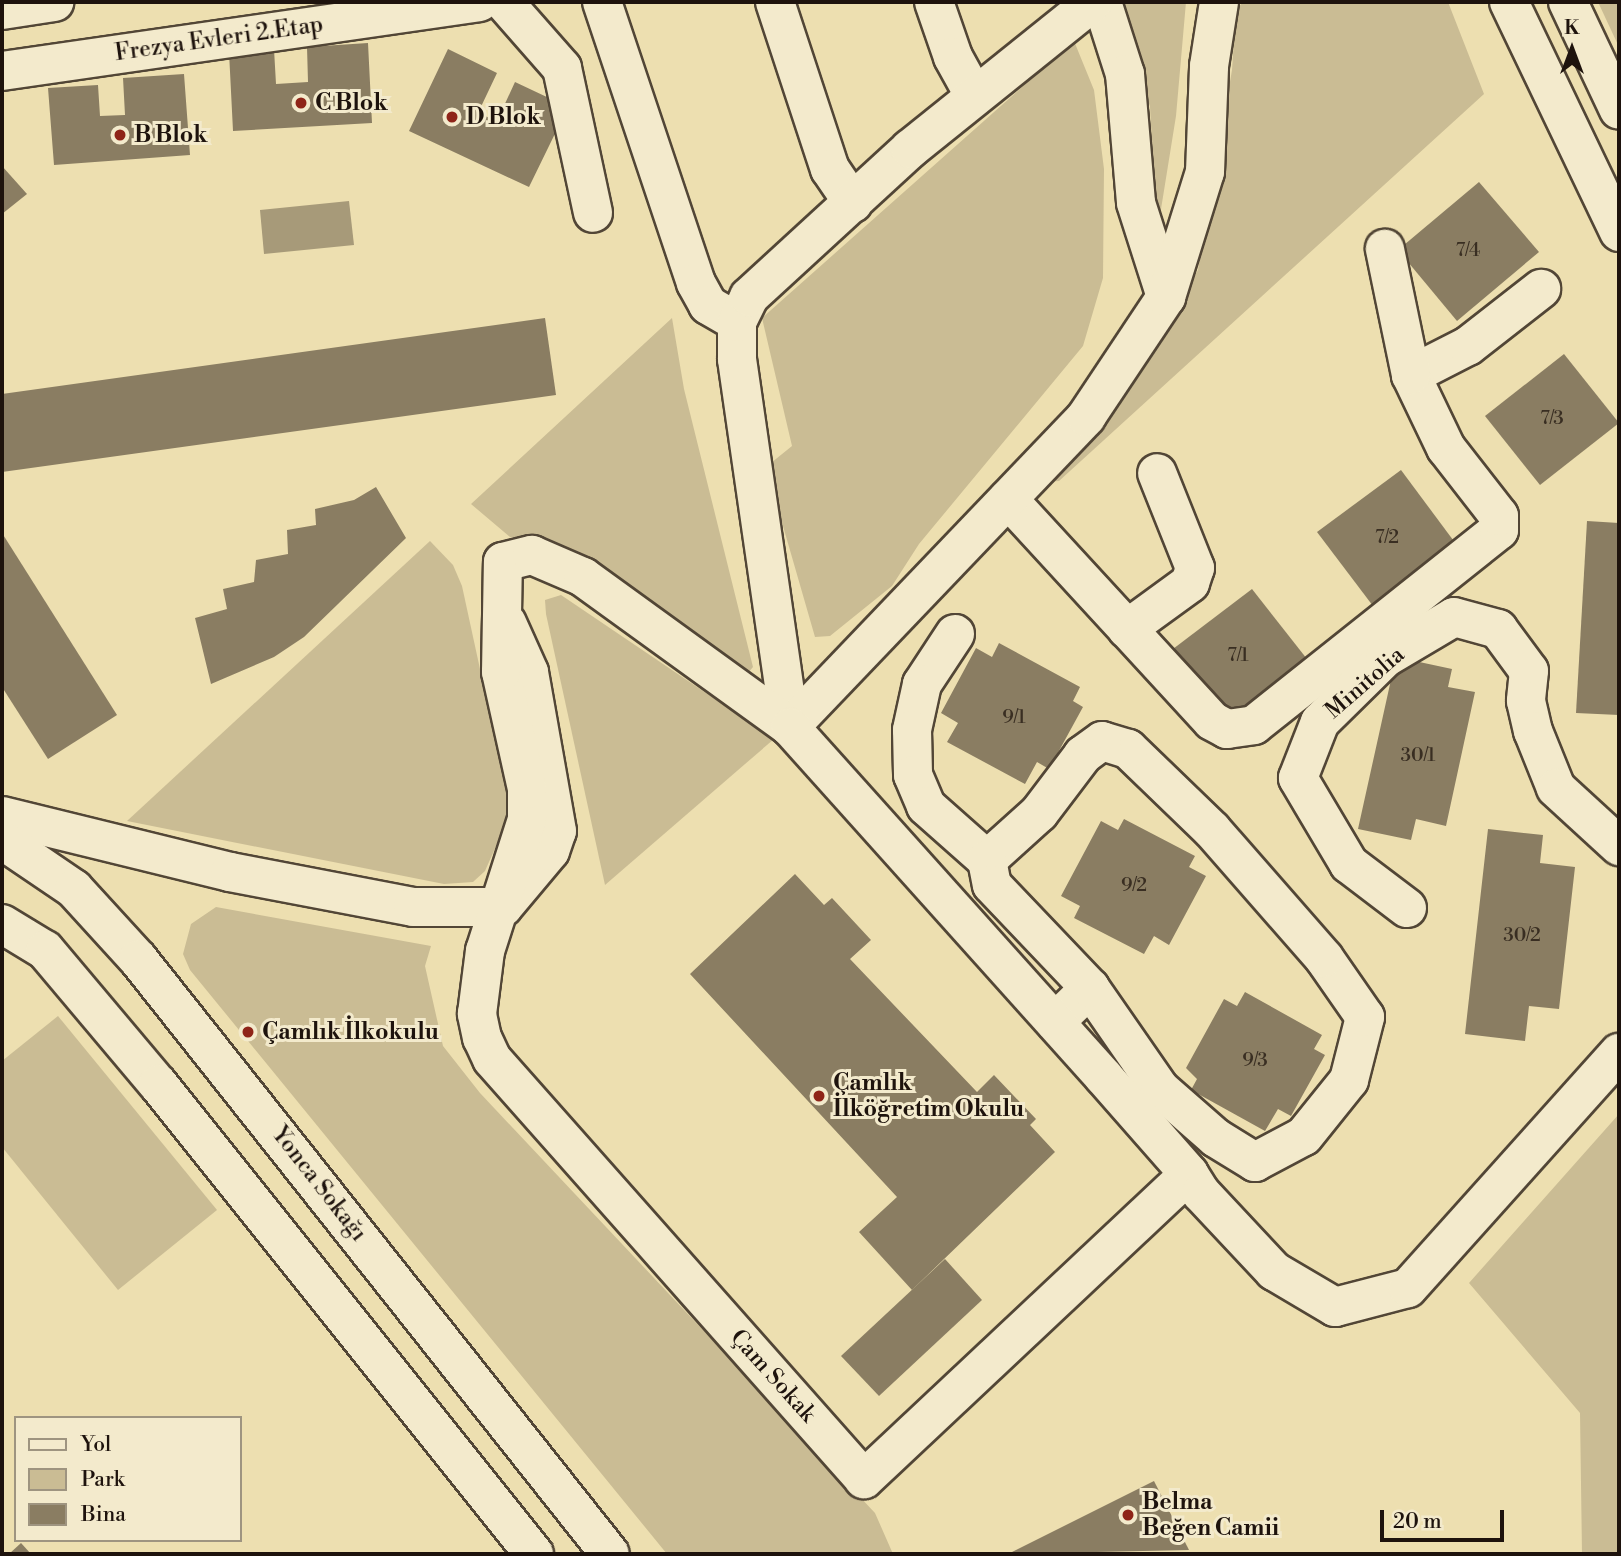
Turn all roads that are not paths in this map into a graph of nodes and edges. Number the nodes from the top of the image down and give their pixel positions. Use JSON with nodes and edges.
{"nodes":[{"id":1,"x":54,"y":2,"type":"edge"},
{"id":2,"x":479,"y":2,"type":"edge"},
{"id":3,"x":504,"y":2,"type":"edge"},
{"id":4,"x":602,"y":2,"type":"edge"},
{"id":5,"x":775,"y":2,"type":"edge"},
{"id":6,"x":934,"y":2,"type":"edge"},
{"id":7,"x":1093,"y":2,"type":"edge"},
{"id":8,"x":1102,"y":2,"type":"edge"},
{"id":9,"x":1219,"y":2,"type":"edge"},
{"id":10,"x":1509,"y":2,"type":"edge"},
{"id":11,"x":1568,"y":2,"type":"edge"},
{"id":12,"x":2,"y":10,"type":"edge"},
{"id":13,"x":2,"y":71,"type":"edge"},
{"id":14,"x":974,"y":95,"type":"junction"},
{"id":15,"x":1619,"y":110,"type":"edge"},
{"id":16,"x":853,"y":202,"type":"junction"},
{"id":17,"x":593,"y":213,"type":"dead end"},
{"id":18,"x":1619,"y":232,"type":"edge"},
{"id":19,"x":1385,"y":249,"type":"dead end"},
{"id":20,"x":1541,"y":289,"type":"dead end"},
{"id":21,"x":1166,"y":297,"type":"junction"},
{"id":22,"x":737,"y":322,"type":"junction"},
{"id":23,"x":1411,"y":376,"type":"junction"},
{"id":24,"x":1157,"y":473,"type":"dead end"},
{"id":25,"x":1008,"y":499,"type":"junction"},
{"id":26,"x":1127,"y":629,"type":"junction"},
{"id":27,"x":955,"y":634,"type":"dead end"},
{"id":28,"x":790,"y":727,"type":"junction"},
{"id":29,"x":2,"y":816,"type":"edge"},
{"id":30,"x":2,"y":840,"type":"edge"},
{"id":31,"x":1619,"y":846,"type":"edge"},
{"id":32,"x":987,"y":860,"type":"junction"},
{"id":33,"x":503,"y":907,"type":"junction"},
{"id":34,"x":1407,"y":908,"type":"dead end"},
{"id":35,"x":2,"y":924,"type":"edge"},
{"id":36,"x":1090,"y":988,"type":"junction"},
{"id":37,"x":1055,"y":1022,"type":"junction"},
{"id":38,"x":1619,"y":1053,"type":"edge"},
{"id":39,"x":1189,"y":1174,"type":"junction"},
{"id":40,"x":534,"y":1554,"type":"edge"},
{"id":41,"x":610,"y":1554,"type":"edge"}],
"edges":[{"from":1,"to":12,"type":"street"},
{"from":2,"to":13,"type":"street","name":"Frezya Evleri 2.Etap"},
{"from":3,"to":17,"type":"street"},
{"from":4,"to":22,"type":"street"},
{"from":5,"to":16,"type":"street"},
{"from":6,"to":14,"type":"street"},
{"from":7,"to":14,"type":"street"},
{"from":8,"to":21,"type":"street"},
{"from":9,"to":21,"type":"street"},
{"from":10,"to":18,"type":"street"},
{"from":11,"to":15,"type":"street"},
{"from":14,"to":16,"type":"street"},
{"from":16,"to":22,"type":"street"},
{"from":19,"to":23,"type":"street"},
{"from":20,"to":23,"type":"street"},
{"from":21,"to":25,"type":"street"},
{"from":22,"to":28,"type":"street"},
{"from":23,"to":26,"type":"street"},
{"from":24,"to":26,"type":"street"},
{"from":25,"to":26,"type":"street"},
{"from":25,"to":28,"type":"street"},
{"from":27,"to":32,"type":"street"},
{"from":28,"to":33,"type":"street"},
{"from":28,"to":37,"type":"street"},
{"from":29,"to":33,"type":"street"},
{"from":30,"to":41,"type":"street","name":"Yonca Sokağı"},
{"from":31,"to":34,"type":"street","name":"Minitolia"},
{"from":32,"to":36,"type":"street"},
{"from":32,"to":36,"type":"street"},
{"from":33,"to":39,"type":"street","name":"Çam Sokak"},
{"from":35,"to":40,"type":"street"},
{"from":36,"to":37,"type":"street"},
{"from":37,"to":39,"type":"street"},
{"from":38,"to":39,"type":"street"}]}
